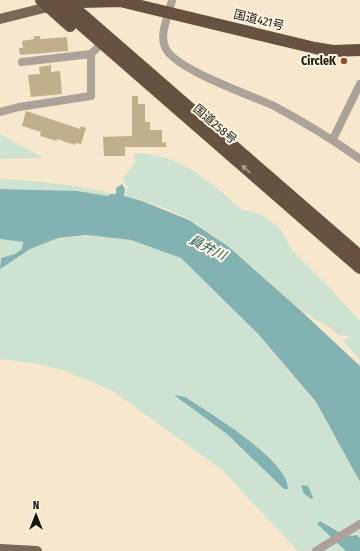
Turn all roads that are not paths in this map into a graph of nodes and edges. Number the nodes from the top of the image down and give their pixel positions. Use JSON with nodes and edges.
{"nodes":[{"id":1,"x":36,"y":0,"type":"edge"},
{"id":2,"x":120,"y":0,"type":"edge"},
{"id":3,"x":49,"y":2,"type":"edge"},
{"id":4,"x":74,"y":5,"type":"edge"},
{"id":5,"x":171,"y":6,"type":"edge"},
{"id":6,"x":0,"y":19,"type":"edge"},
{"id":7,"x":360,"y":50,"type":"edge"},
{"id":8,"x":94,"y":51,"type":"junction"},
{"id":9,"x":22,"y":62,"type":"dead end"},
{"id":10,"x":360,"y":84,"type":"edge"},
{"id":11,"x":0,"y":112,"type":"edge"},
{"id":12,"x":332,"y":139,"type":"junction"},
{"id":13,"x":228,"y":153,"type":"junction"},
{"id":14,"x":360,"y":159,"type":"edge"},
{"id":15,"x":360,"y":256,"type":"edge"},
{"id":16,"x":360,"y":268,"type":"edge"},
{"id":17,"x":360,"y":524,"type":"edge"},
{"id":18,"x":0,"y":549,"type":"edge"},
{"id":19,"x":37,"y":551,"type":"edge"},
{"id":20,"x":316,"y":551,"type":"edge"}],
"edges":[{"from":1,"to":3,"type":"street"},
{"from":2,"to":4,"type":"highway","name":"国道421号"},
{"from":2,"to":5,"type":"highway","name":"国道421号"},
{"from":3,"to":4,"type":"highway","name":"国道258号","bridge":true},
{"from":3,"to":4,"type":"highway","name":"国道421号"},
{"from":3,"to":6,"type":"main road"},
{"from":3,"to":8,"type":"highway"},
{"from":4,"to":13,"type":"highway","name":"国道258号"},
{"from":4,"to":15,"type":"highway","name":"国道258号"},
{"from":5,"to":7,"type":"highway","name":"国道421号"},
{"from":5,"to":12,"type":"street"},
{"from":8,"to":9,"type":"street"},
{"from":8,"to":11,"type":"street"},
{"from":8,"to":13,"type":"highway"},
{"from":10,"to":12,"type":"street"},
{"from":12,"to":14,"type":"street"},
{"from":16,"to":13,"type":"highway","name":"国道258号","one_way":true},
{"from":17,"to":20,"type":"street"},
{"from":18,"to":19,"type":"main road"}]}
